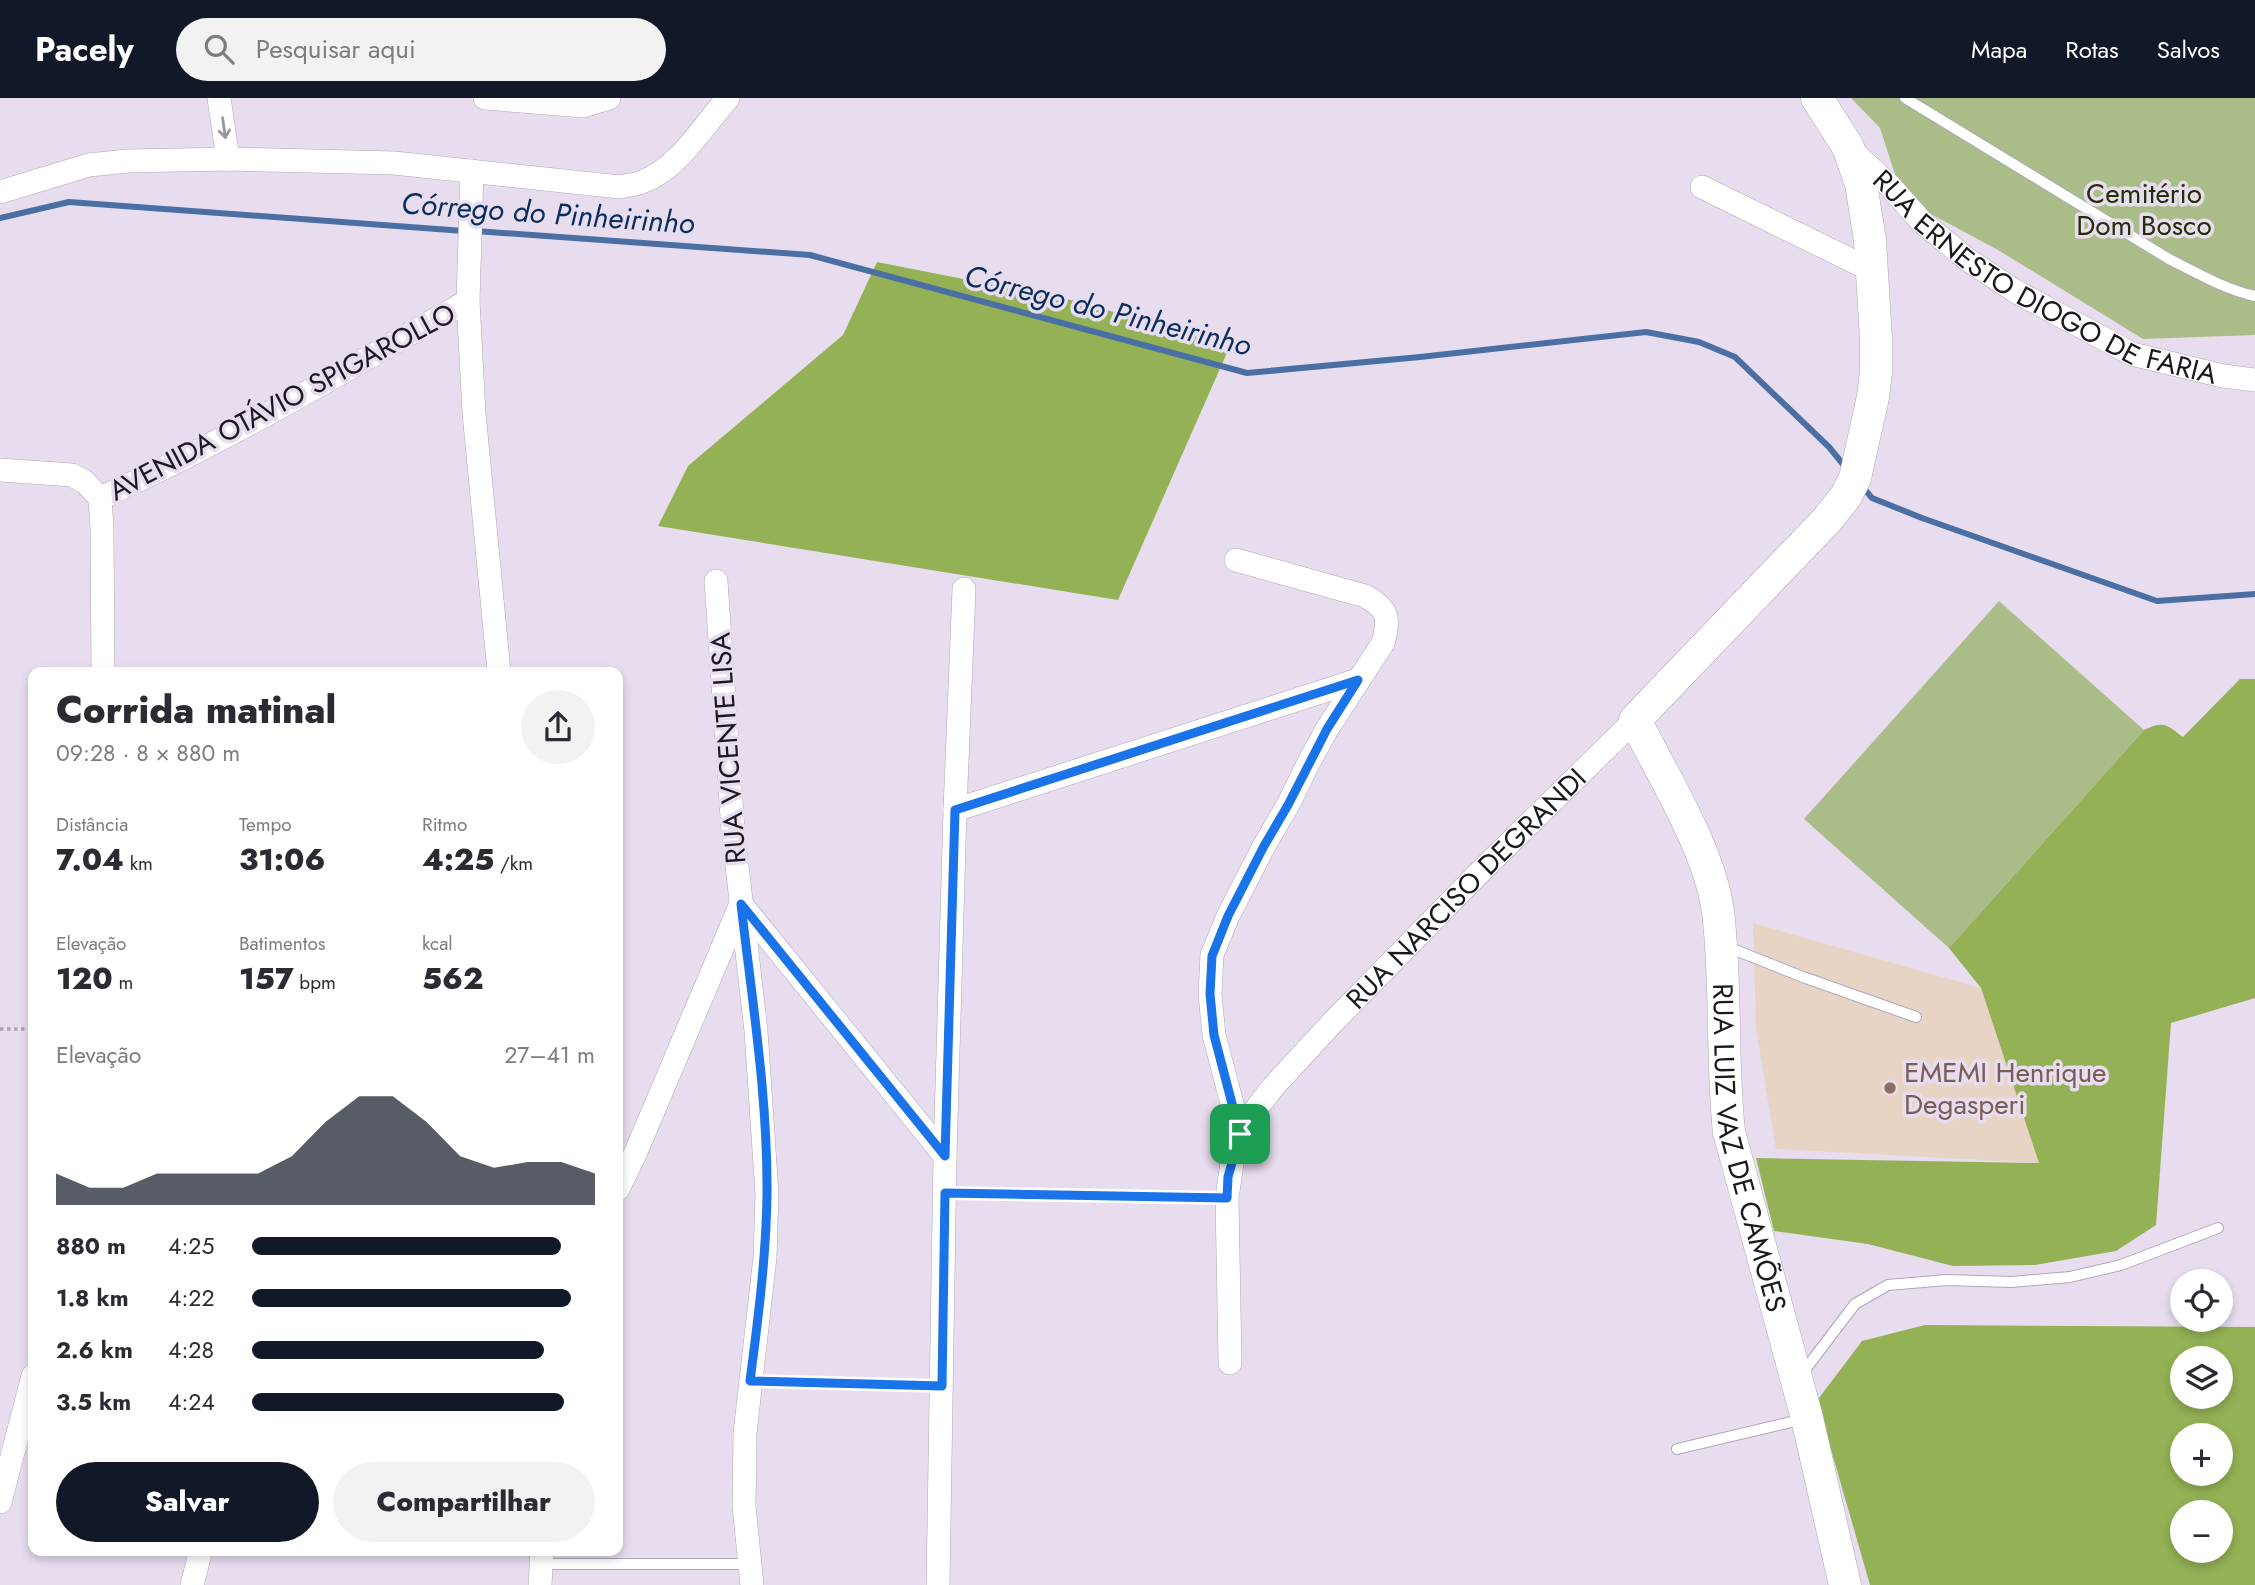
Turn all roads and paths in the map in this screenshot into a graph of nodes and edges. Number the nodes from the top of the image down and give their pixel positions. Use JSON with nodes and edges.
{"nodes":[{"id":1,"x":219,"y":98,"type":"edge"},
{"id":2,"x":485,"y":98,"type":"edge"},
{"id":3,"x":609,"y":98,"type":"edge"},
{"id":4,"x":728,"y":98,"type":"edge"},
{"id":5,"x":1817,"y":98,"type":"edge"},
{"id":6,"x":1905,"y":98,"type":"edge"},
{"id":7,"x":1848,"y":147,"type":"junction"},
{"id":8,"x":228,"y":159,"type":"junction"},
{"id":9,"x":472,"y":171,"type":"junction"},
{"id":10,"x":1702,"y":187,"type":"dead end"},
{"id":11,"x":0,"y":192,"type":"edge"},
{"id":12,"x":1872,"y":271,"type":"junction"},
{"id":13,"x":2255,"y":296,"type":"edge"},
{"id":14,"x":468,"y":301,"type":"junction"},
{"id":15,"x":2255,"y":380,"type":"edge"},
{"id":16,"x":0,"y":470,"type":"edge"},
{"id":17,"x":1853,"y":481,"type":"joint"},
{"id":18,"x":100,"y":498,"type":"junction"},
{"id":19,"x":1236,"y":559,"type":"dead end"},
{"id":20,"x":716,"y":581,"type":"dead end"},
{"id":21,"x":964,"y":589,"type":"dead end"},
{"id":22,"x":103,"y":667,"type":"edge"},
{"id":23,"x":499,"y":667,"type":"edge"},
{"id":24,"x":1358,"y":680,"type":"junction"},
{"id":25,"x":1635,"y":720,"type":"junction"},
{"id":26,"x":955,"y":810,"type":"junction"},
{"id":27,"x":741,"y":904,"type":"junction"},
{"id":28,"x":1720,"y":944,"type":"junction"},
{"id":29,"x":1916,"y":1017,"type":"dead end"},
{"id":30,"x":28,"y":1029,"type":"edge"},
{"id":31,"x":0,"y":1030,"type":"edge"},
{"id":32,"x":1240,"y":1134,"type":"junction"},
{"id":33,"x":945,"y":1156,"type":"junction"},
{"id":34,"x":623,"y":1179,"type":"edge"},
{"id":35,"x":945,"y":1193,"type":"junction"},
{"id":36,"x":1227,"y":1198,"type":"junction"},
{"id":37,"x":2218,"y":1228,"type":"dead end"},
{"id":38,"x":1230,"y":1363,"type":"dead end"},
{"id":39,"x":750,"y":1381,"type":"junction"},
{"id":40,"x":1797,"y":1381,"type":"junction"},
{"id":41,"x":942,"y":1386,"type":"junction"},
{"id":42,"x":28,"y":1395,"type":"edge"},
{"id":43,"x":1807,"y":1418,"type":"junction"},
{"id":44,"x":1677,"y":1448,"type":"dead end"},
{"id":45,"x":0,"y":1502,"type":"edge"},
{"id":46,"x":199,"y":1556,"type":"edge"},
{"id":47,"x":541,"y":1567,"type":"edge"},
{"id":48,"x":751,"y":1574,"type":"edge"},
{"id":49,"x":192,"y":1585,"type":"edge"},
{"id":50,"x":938,"y":1585,"type":"edge"},
{"id":51,"x":1845,"y":1585,"type":"edge"}],
"edges":[{"from":1,"to":8,"type":"street","one_way":true},
{"from":2,"to":3,"type":"street"},
{"from":4,"to":9,"type":"street"},
{"from":5,"to":7,"type":"main road","name":"RUA ERNESTO DIOGO DE FARIA"},
{"from":6,"to":13,"type":"lane"},
{"from":7,"to":12,"type":"main road","name":"RUA ERNESTO DIOGO DE FARIA"},
{"from":7,"to":15,"type":"street","name":"RUA ERNESTO DIOGO DE FARIA"},
{"from":8,"to":9,"type":"street"},
{"from":8,"to":11,"type":"street"},
{"from":9,"to":14,"type":"street"},
{"from":10,"to":12,"type":"street"},
{"from":12,"to":17,"type":"main road","name":"RUA ERNESTO DIOGO DE FARIA"},
{"from":14,"to":18,"type":"street","name":"AVENIDA OTÁVIO SPIGAROLLO"},
{"from":14,"to":23,"type":"street"},
{"from":16,"to":18,"type":"street"},
{"from":17,"to":25,"type":"main road","name":"RUA NARCISO DEGRANDI"},
{"from":18,"to":22,"type":"street","name":"AVENIDA OTÁVIO SPIGAROLLO"},
{"from":19,"to":24,"type":"street"},
{"from":20,"to":27,"type":"street","name":"RUA VICENTE LISA"},
{"from":21,"to":26,"type":"street"},
{"from":24,"to":26,"type":"street"},
{"from":24,"to":32,"type":"street"},
{"from":25,"to":28,"type":"main road","name":"RUA LUIZ VAZ DE CAMÕES"},
{"from":25,"to":32,"type":"street","name":"RUA NARCISO DEGRANDI"},
{"from":26,"to":33,"type":"street"},
{"from":27,"to":33,"type":"street"},
{"from":27,"to":34,"type":"street"},
{"from":27,"to":39,"type":"street","name":"RUA VICENTE LISA"},
{"from":28,"to":29,"type":"lane"},
{"from":28,"to":40,"type":"main road","name":"RUA LUIZ VAZ DE CAMÕES"},
{"from":30,"to":31,"type":"path"},
{"from":32,"to":36,"type":"street","name":"RUA NARCISO DEGRANDI"},
{"from":33,"to":35,"type":"street"},
{"from":35,"to":36,"type":"lane"},
{"from":35,"to":41,"type":"street"},
{"from":36,"to":38,"type":"street","name":"RUA NARCISO DEGRANDI"},
{"from":37,"to":40,"type":"lane"},
{"from":39,"to":41,"type":"lane"},
{"from":39,"to":48,"type":"street","name":"RUA VICENTE LISA"},
{"from":40,"to":43,"type":"main road","name":"RUA LUIZ VAZ DE CAMÕES"},
{"from":41,"to":50,"type":"street"},
{"from":42,"to":45,"type":"street"},
{"from":43,"to":44,"type":"lane"},
{"from":43,"to":51,"type":"main road","name":"RUA LUIZ VAZ DE CAMÕES"},
{"from":46,"to":49,"type":"street"},
{"from":47,"to":48,"type":"lane"}]}
